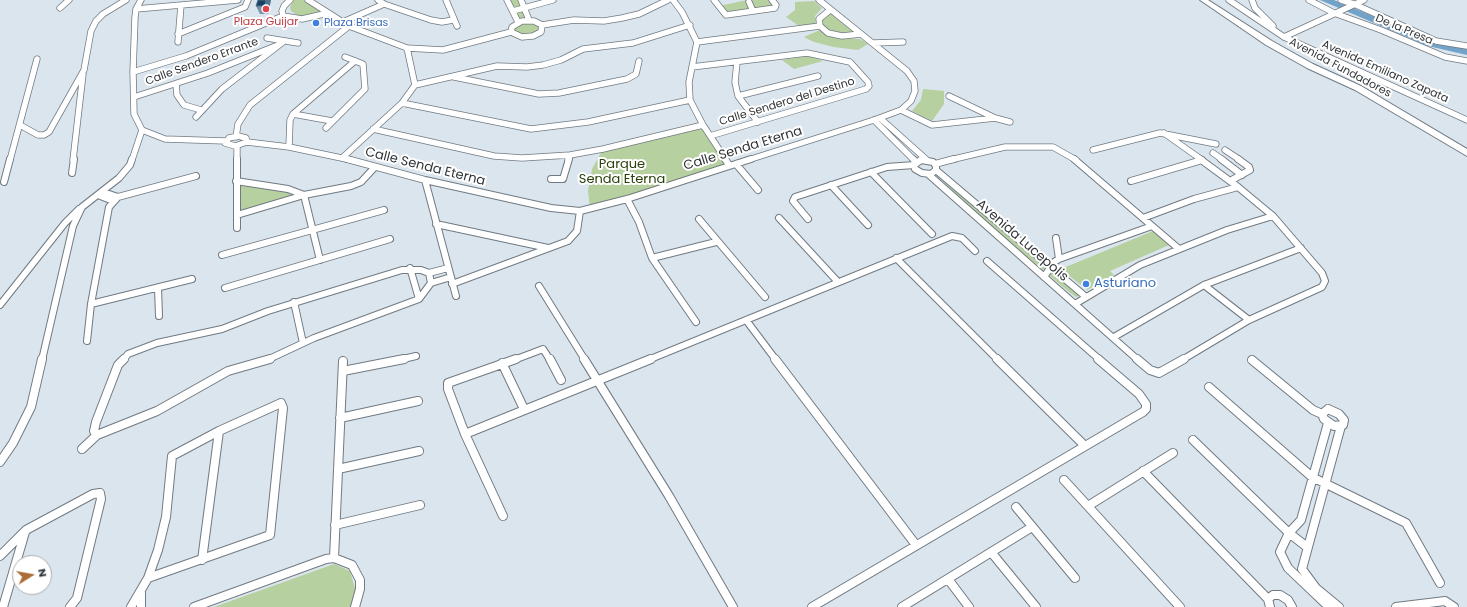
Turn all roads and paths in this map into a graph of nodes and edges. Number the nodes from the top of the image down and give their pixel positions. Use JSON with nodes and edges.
{"nodes":[{"id":1,"x":64,"y":0,"type":"edge"},
{"id":2,"x":68,"y":0,"type":"edge"},
{"id":3,"x":126,"y":0,"type":"edge"},
{"id":4,"x":141,"y":0,"type":"edge"},
{"id":5,"x":238,"y":0,"type":"edge"},
{"id":6,"x":248,"y":0,"type":"edge"},
{"id":7,"x":290,"y":0,"type":"edge"},
{"id":8,"x":308,"y":0,"type":"edge"},
{"id":9,"x":378,"y":0,"type":"edge"},
{"id":10,"x":446,"y":0,"type":"edge"},
{"id":11,"x":507,"y":0,"type":"edge"},
{"id":12,"x":521,"y":0,"type":"edge"},
{"id":13,"x":553,"y":0,"type":"edge"},
{"id":14,"x":668,"y":0,"type":"edge"},
{"id":15,"x":673,"y":0,"type":"edge"},
{"id":16,"x":714,"y":0,"type":"edge"},
{"id":17,"x":772,"y":0,"type":"edge"},
{"id":18,"x":819,"y":0,"type":"edge"},
{"id":19,"x":1203,"y":0,"type":"edge"},
{"id":20,"x":1212,"y":0,"type":"edge"},
{"id":21,"x":1229,"y":0,"type":"edge"},
{"id":22,"x":1252,"y":0,"type":"edge"},
{"id":23,"x":1309,"y":0,"type":"edge"},
{"id":24,"x":1341,"y":0,"type":"edge"},
{"id":25,"x":1364,"y":0,"type":"edge"},
{"id":26,"x":749,"y":2,"type":"dead end"},
{"id":27,"x":384,"y":4,"type":"junction"},
{"id":28,"x":1352,"y":5,"type":"junction"},
{"id":29,"x":181,"y":6,"type":"junction"},
{"id":30,"x":60,"y":8,"type":"dead end"},
{"id":31,"x":525,"y":8,"type":"junction"},
{"id":32,"x":136,"y":9,"type":"junction"},
{"id":33,"x":830,"y":10,"type":"junction"},
{"id":34,"x":513,"y":11,"type":"junction"},
{"id":35,"x":753,"y":11,"type":"junction"},
{"id":36,"x":328,"y":13,"type":"junction"},
{"id":37,"x":1336,"y":13,"type":"junction"},
{"id":38,"x":283,"y":16,"type":"junction"},
{"id":39,"x":453,"y":20,"type":"junction"},
{"id":40,"x":530,"y":20,"type":"junction"},
{"id":41,"x":343,"y":22,"type":"junction"},
{"id":42,"x":518,"y":22,"type":"junction"},
{"id":43,"x":542,"y":25,"type":"junction"},
{"id":44,"x":690,"y":25,"type":"junction"},
{"id":45,"x":349,"y":26,"type":"junction"},
{"id":46,"x":457,"y":26,"type":"dead end"},
{"id":47,"x":820,"y":26,"type":"junction"},
{"id":48,"x":1274,"y":30,"type":"junction"},
{"id":49,"x":511,"y":32,"type":"junction"},
{"id":50,"x":178,"y":34,"type":"junction"},
{"id":51,"x":860,"y":34,"type":"junction"},
{"id":52,"x":1284,"y":36,"type":"junction"},
{"id":53,"x":267,"y":38,"type":"dead end"},
{"id":54,"x":178,"y":42,"type":"dead end"},
{"id":55,"x":283,"y":42,"type":"junction"},
{"id":56,"x":697,"y":42,"type":"junction"},
{"id":57,"x":903,"y":42,"type":"dead end"},
{"id":58,"x":298,"y":43,"type":"dead end"},
{"id":59,"x":873,"y":43,"type":"junction"},
{"id":60,"x":278,"y":46,"type":"junction"},
{"id":61,"x":1467,"y":46,"type":"edge"},
{"id":62,"x":406,"y":48,"type":"junction"},
{"id":63,"x":245,"y":58,"type":"junction"},
{"id":64,"x":345,"y":58,"type":"dead end"},
{"id":65,"x":37,"y":59,"type":"dead end"},
{"id":66,"x":355,"y":61,"type":"junction"},
{"id":67,"x":639,"y":61,"type":"dead end"},
{"id":68,"x":1467,"y":61,"type":"edge"},
{"id":69,"x":737,"y":62,"type":"junction"},
{"id":70,"x":256,"y":63,"type":"junction"},
{"id":71,"x":692,"y":67,"type":"junction"},
{"id":72,"x":84,"y":70,"type":"junction"},
{"id":73,"x":133,"y":72,"type":"junction"},
{"id":74,"x":818,"y":76,"type":"dead end"},
{"id":75,"x":452,"y":77,"type":"junction"},
{"id":76,"x":176,"y":84,"type":"junction"},
{"id":77,"x":415,"y":85,"type":"junction"},
{"id":78,"x":738,"y":96,"type":"junction"},
{"id":79,"x":949,"y":96,"type":"dead end"},
{"id":80,"x":134,"y":97,"type":"junction"},
{"id":81,"x":690,"y":100,"type":"junction"},
{"id":82,"x":402,"y":102,"type":"junction"},
{"id":83,"x":201,"y":110,"type":"junction"},
{"id":84,"x":901,"y":110,"type":"junction"},
{"id":85,"x":293,"y":114,"type":"junction"},
{"id":86,"x":196,"y":117,"type":"dead end"},
{"id":87,"x":995,"y":118,"type":"junction"},
{"id":88,"x":877,"y":119,"type":"junction"},
{"id":89,"x":1467,"y":120,"type":"edge"},
{"id":90,"x":332,"y":122,"type":"junction"},
{"id":91,"x":758,"y":122,"type":"junction"},
{"id":92,"x":1010,"y":122,"type":"dead end"},
{"id":93,"x":20,"y":124,"type":"junction"},
{"id":94,"x":703,"y":125,"type":"junction"},
{"id":95,"x":326,"y":128,"type":"dead end"},
{"id":96,"x":373,"y":129,"type":"junction"},
{"id":97,"x":142,"y":130,"type":"junction"},
{"id":98,"x":1164,"y":133,"type":"junction"},
{"id":99,"x":710,"y":136,"type":"junction"},
{"id":100,"x":236,"y":137,"type":"junction"},
{"id":101,"x":226,"y":141,"type":"junction"},
{"id":102,"x":247,"y":142,"type":"junction"},
{"id":103,"x":909,"y":144,"type":"junction"},
{"id":104,"x":1216,"y":144,"type":"dead end"},
{"id":105,"x":237,"y":146,"type":"junction"},
{"id":106,"x":901,"y":147,"type":"junction"},
{"id":107,"x":289,"y":148,"type":"junction"},
{"id":108,"x":1467,"y":149,"type":"edge"},
{"id":109,"x":1093,"y":150,"type":"dead end"},
{"id":110,"x":1225,"y":150,"type":"dead end"},
{"id":111,"x":1213,"y":153,"type":"dead end"},
{"id":112,"x":1467,"y":153,"type":"edge"},
{"id":113,"x":570,"y":155,"type":"junction"},
{"id":114,"x":342,"y":158,"type":"junction"},
{"id":115,"x":927,"y":160,"type":"junction"},
{"id":116,"x":1202,"y":160,"type":"junction"},
{"id":117,"x":915,"y":163,"type":"junction"},
{"id":118,"x":733,"y":165,"type":"junction"},
{"id":119,"x":935,"y":167,"type":"junction"},
{"id":120,"x":374,"y":168,"type":"junction"},
{"id":121,"x":871,"y":172,"type":"junction"},
{"id":122,"x":72,"y":173,"type":"dead end"},
{"id":123,"x":928,"y":174,"type":"junction"},
{"id":124,"x":1242,"y":175,"type":"junction"},
{"id":125,"x":196,"y":176,"type":"dead end"},
{"id":126,"x":551,"y":179,"type":"dead end"},
{"id":127,"x":425,"y":180,"type":"junction"},
{"id":128,"x":236,"y":181,"type":"junction"},
{"id":129,"x":1130,"y":181,"type":"dead end"},
{"id":130,"x":1230,"y":181,"type":"junction"},
{"id":131,"x":4,"y":182,"type":"dead end"},
{"id":132,"x":830,"y":185,"type":"junction"},
{"id":133,"x":1238,"y":187,"type":"junction"},
{"id":134,"x":758,"y":190,"type":"dead end"},
{"id":135,"x":100,"y":194,"type":"junction"},
{"id":136,"x":304,"y":195,"type":"junction"},
{"id":137,"x":627,"y":198,"type":"junction"},
{"id":138,"x":116,"y":199,"type":"junction"},
{"id":139,"x":82,"y":207,"type":"junction"},
{"id":140,"x":384,"y":210,"type":"dead end"},
{"id":141,"x":580,"y":212,"type":"junction"},
{"id":142,"x":237,"y":215,"type":"junction"},
{"id":143,"x":1273,"y":216,"type":"junction"},
{"id":144,"x":779,"y":218,"type":"dead end"},
{"id":145,"x":808,"y":218,"type":"dead end"},
{"id":146,"x":1143,"y":218,"type":"junction"},
{"id":147,"x":699,"y":219,"type":"dead end"},
{"id":148,"x":436,"y":224,"type":"junction"},
{"id":149,"x":868,"y":225,"type":"dead end"},
{"id":150,"x":1152,"y":226,"type":"junction"},
{"id":151,"x":237,"y":228,"type":"dead end"},
{"id":152,"x":312,"y":230,"type":"junction"},
{"id":153,"x":932,"y":234,"type":"dead end"},
{"id":154,"x":1056,"y":238,"type":"dead end"},
{"id":155,"x":390,"y":239,"type":"dead end"},
{"id":156,"x":716,"y":242,"type":"junction"},
{"id":157,"x":548,"y":248,"type":"junction"},
{"id":158,"x":1301,"y":248,"type":"junction"},
{"id":159,"x":1179,"y":249,"type":"junction"},
{"id":160,"x":975,"y":251,"type":"dead end"},
{"id":161,"x":222,"y":255,"type":"dead end"},
{"id":162,"x":652,"y":258,"type":"junction"},
{"id":163,"x":896,"y":258,"type":"junction"},
{"id":164,"x":1059,"y":259,"type":"junction"},
{"id":165,"x":320,"y":260,"type":"junction"},
{"id":166,"x":987,"y":261,"type":"dead end"},
{"id":167,"x":410,"y":268,"type":"junction"},
{"id":168,"x":448,"y":268,"type":"junction"},
{"id":169,"x":1051,"y":268,"type":"junction"},
{"id":170,"x":429,"y":274,"type":"junction"},
{"id":171,"x":1044,"y":277,"type":"junction"},
{"id":172,"x":192,"y":279,"type":"dead end"},
{"id":173,"x":452,"y":280,"type":"junction"},
{"id":174,"x":838,"y":282,"type":"junction"},
{"id":175,"x":431,"y":283,"type":"junction"},
{"id":176,"x":539,"y":286,"type":"dead end"},
{"id":177,"x":1204,"y":286,"type":"junction"},
{"id":178,"x":158,"y":288,"type":"junction"},
{"id":179,"x":225,"y":288,"type":"dead end"},
{"id":180,"x":456,"y":296,"type":"dead end"},
{"id":181,"x":765,"y":297,"type":"dead end"},
{"id":182,"x":1086,"y":297,"type":"junction"},
{"id":183,"x":419,"y":298,"type":"junction"},
{"id":184,"x":294,"y":302,"type":"junction"},
{"id":185,"x":91,"y":304,"type":"junction"},
{"id":186,"x":1075,"y":304,"type":"junction"},
{"id":187,"x":0,"y":305,"type":"edge"},
{"id":188,"x":159,"y":316,"type":"dead end"},
{"id":189,"x":746,"y":320,"type":"junction"},
{"id":190,"x":1249,"y":320,"type":"junction"},
{"id":191,"x":696,"y":322,"type":"dead end"},
{"id":192,"x":1114,"y":337,"type":"junction"},
{"id":193,"x":87,"y":341,"type":"dead end"},
{"id":194,"x":303,"y":343,"type":"junction"},
{"id":195,"x":416,"y":356,"type":"dead end"},
{"id":196,"x":1252,"y":360,"type":"dead end"},
{"id":197,"x":343,"y":361,"type":"dead end"},
{"id":198,"x":502,"y":363,"type":"junction"},
{"id":199,"x":343,"y":371,"type":"junction"},
{"id":200,"x":561,"y":380,"type":"dead end"},
{"id":201,"x":596,"y":380,"type":"junction"},
{"id":202,"x":1209,"y":387,"type":"dead end"},
{"id":203,"x":418,"y":401,"type":"dead end"},
{"id":204,"x":524,"y":409,"type":"junction"},
{"id":205,"x":1322,"y":414,"type":"junction"},
{"id":206,"x":340,"y":418,"type":"junction"},
{"id":207,"x":1328,"y":423,"type":"junction"},
{"id":208,"x":1341,"y":426,"type":"junction"},
{"id":209,"x":219,"y":431,"type":"junction"},
{"id":210,"x":465,"y":434,"type":"junction"},
{"id":211,"x":97,"y":436,"type":"junction"},
{"id":212,"x":1193,"y":440,"type":"dead end"},
{"id":213,"x":1085,"y":446,"type":"junction"},
{"id":214,"x":82,"y":449,"type":"dead end"},
{"id":215,"x":419,"y":451,"type":"dead end"},
{"id":216,"x":1173,"y":453,"type":"dead end"},
{"id":217,"x":0,"y":462,"type":"edge"},
{"id":218,"x":338,"y":469,"type":"junction"},
{"id":219,"x":1142,"y":471,"type":"junction"},
{"id":220,"x":1312,"y":477,"type":"junction"},
{"id":221,"x":1064,"y":480,"type":"dead end"},
{"id":222,"x":1327,"y":483,"type":"junction"},
{"id":223,"x":420,"y":504,"type":"dead end"},
{"id":224,"x":1088,"y":506,"type":"junction"},
{"id":225,"x":1016,"y":508,"type":"dead end"},
{"id":226,"x":503,"y":516,"type":"dead end"},
{"id":227,"x":335,"y":525,"type":"junction"},
{"id":228,"x":1032,"y":527,"type":"junction"},
{"id":229,"x":26,"y":530,"type":"junction"},
{"id":230,"x":1289,"y":533,"type":"junction"},
{"id":231,"x":916,"y":545,"type":"junction"},
{"id":232,"x":1307,"y":547,"type":"junction"},
{"id":233,"x":991,"y":552,"type":"junction"},
{"id":234,"x":0,"y":556,"type":"edge"},
{"id":235,"x":334,"y":558,"type":"junction"},
{"id":236,"x":202,"y":560,"type":"junction"},
{"id":237,"x":148,"y":578,"type":"junction"},
{"id":238,"x":1074,"y":578,"type":"dead end"},
{"id":239,"x":948,"y":580,"type":"junction"},
{"id":240,"x":1440,"y":583,"type":"dead end"},
{"id":241,"x":1314,"y":590,"type":"junction"},
{"id":242,"x":141,"y":591,"type":"junction"},
{"id":243,"x":1269,"y":603,"type":"edge"},
{"id":244,"x":3,"y":607,"type":"edge"},
{"id":245,"x":70,"y":607,"type":"edge"},
{"id":246,"x":132,"y":607,"type":"edge"},
{"id":247,"x":141,"y":607,"type":"edge"},
{"id":248,"x":195,"y":607,"type":"edge"},
{"id":249,"x":355,"y":607,"type":"edge"},
{"id":250,"x":733,"y":607,"type":"edge"},
{"id":251,"x":812,"y":607,"type":"edge"},
{"id":252,"x":902,"y":607,"type":"edge"},
{"id":253,"x":969,"y":607,"type":"edge"},
{"id":254,"x":1036,"y":607,"type":"edge"},
{"id":255,"x":1180,"y":607,"type":"edge"},
{"id":256,"x":1292,"y":607,"type":"edge"},
{"id":257,"x":1329,"y":607,"type":"edge"},
{"id":258,"x":1339,"y":607,"type":"edge"},
{"id":259,"x":1396,"y":607,"type":"edge"},
{"id":260,"x":1454,"y":607,"type":"edge"}],
"edges":[{"from":1,"to":2,"type":"street"},
{"from":2,"to":30,"type":"street"},
{"from":3,"to":72,"type":"street"},
{"from":4,"to":32,"type":"street"},
{"from":5,"to":29,"type":"street"},
{"from":6,"to":50,"type":"street"},
{"from":7,"to":38,"type":"street"},
{"from":8,"to":36,"type":"street"},
{"from":9,"to":27,"type":"street"},
{"from":10,"to":39,"type":"street"},
{"from":11,"to":34,"type":"street"},
{"from":12,"to":31,"type":"street"},
{"from":13,"to":31,"type":"street"},
{"from":14,"to":43,"type":"street"},
{"from":15,"to":44,"type":"street"},
{"from":16,"to":35,"type":"street"},
{"from":17,"to":35,"type":"street"},
{"from":18,"to":33,"type":"street","name":"Calle Senda Eterna"},
{"from":19,"to":112,"type":"main road","name":"Avenida Fundadores"},
{"from":20,"to":108,"type":"main road","name":"Avenida Fundadores"},
{"from":21,"to":48,"type":"street","name":"Avenida Emiliano Zapata"},
{"from":22,"to":48,"type":"street"},
{"from":23,"to":37,"type":"street","name":"De la Presa"},
{"from":24,"to":28,"type":"street"},
{"from":25,"to":28,"type":"street"},
{"from":26,"to":35,"type":"street"},
{"from":27,"to":39,"type":"street"},
{"from":27,"to":41,"type":"street"},
{"from":28,"to":37,"type":"street"},
{"from":28,"to":61,"type":"street"},
{"from":29,"to":32,"type":"street"},
{"from":29,"to":50,"type":"street"},
{"from":31,"to":34,"type":"street"},
{"from":31,"to":40,"type":"street"},
{"from":32,"to":73,"type":"street"},
{"from":33,"to":47,"type":"street"},
{"from":33,"to":51,"type":"street","name":"Calle Senda Eterna"},
{"from":34,"to":42,"type":"street"},
{"from":36,"to":38,"type":"street"},
{"from":36,"to":41,"type":"street"},
{"from":37,"to":52,"type":"street"},
{"from":37,"to":68,"type":"street","name":"De la Presa"},
{"from":38,"to":73,"type":"street"},
{"from":39,"to":46,"type":"street"},
{"from":40,"to":42,"type":"street"},
{"from":40,"to":43,"type":"street"},
{"from":41,"to":45,"type":"street"},
{"from":42,"to":49,"type":"street"},
{"from":43,"to":49,"type":"street"},
{"from":44,"to":56,"type":"street"},
{"from":44,"to":75,"type":"street"},
{"from":45,"to":62,"type":"street"},
{"from":45,"to":100,"type":"street"},
{"from":47,"to":51,"type":"street"},
{"from":47,"to":56,"type":"street"},
{"from":48,"to":52,"type":"street","name":"Avenida Emiliano Zapata"},
{"from":49,"to":62,"type":"street"},
{"from":50,"to":54,"type":"street"},
{"from":51,"to":59,"type":"street","name":"Calle Senda Eterna"},
{"from":52,"to":89,"type":"street","name":"Avenida Emiliano Zapata"},
{"from":53,"to":55,"type":"street"},
{"from":55,"to":58,"type":"street"},
{"from":55,"to":60,"type":"street"},
{"from":56,"to":71,"type":"street"},
{"from":57,"to":59,"type":"street"},
{"from":59,"to":84,"type":"street","name":"Calle Senda Eterna"},
{"from":60,"to":63,"type":"street","name":"Calle Sendero Errante"},
{"from":60,"to":70,"type":"street"},
{"from":62,"to":77,"type":"street"},
{"from":63,"to":70,"type":"street"},
{"from":63,"to":76,"type":"street","name":"Calle Sendero Errante"},
{"from":64,"to":66,"type":"street"},
{"from":65,"to":93,"type":"street"},
{"from":66,"to":85,"type":"street"},
{"from":66,"to":90,"type":"street"},
{"from":67,"to":75,"type":"street"},
{"from":69,"to":71,"type":"street","name":"Calle Sendero del Destino"},
{"from":69,"to":78,"type":"street"},
{"from":69,"to":91,"type":"street","name":"Calle Sendero del Destino"},
{"from":70,"to":83,"type":"street"},
{"from":71,"to":81,"type":"street"},
{"from":72,"to":93,"type":"street"},
{"from":72,"to":122,"type":"street"},
{"from":73,"to":80,"type":"street"},
{"from":74,"to":78,"type":"street"},
{"from":75,"to":77,"type":"street"},
{"from":76,"to":80,"type":"street","name":"Calle Sendero Errante"},
{"from":76,"to":83,"type":"street"},
{"from":77,"to":82,"type":"street"},
{"from":78,"to":91,"type":"street"},
{"from":79,"to":87,"type":"street"},
{"from":80,"to":97,"type":"street"},
{"from":81,"to":82,"type":"street"},
{"from":81,"to":94,"type":"street"},
{"from":82,"to":96,"type":"street"},
{"from":83,"to":86,"type":"street"},
{"from":84,"to":87,"type":"street"},
{"from":84,"to":88,"type":"street","name":"Calle Senda Eterna"},
{"from":85,"to":90,"type":"street"},
{"from":85,"to":107,"type":"street"},
{"from":87,"to":92,"type":"street"},
{"from":88,"to":103,"type":"street","name":"Avenida Lucepolis"},
{"from":88,"to":106,"type":"street","name":"Avenida Lucepolis"},
{"from":88,"to":118,"type":"street","name":"Calle Senda Eterna"},
{"from":90,"to":95,"type":"street"},
{"from":91,"to":99,"type":"street","name":"Calle Sendero del Destino"},
{"from":93,"to":131,"type":"street"},
{"from":94,"to":99,"type":"street"},
{"from":94,"to":113,"type":"street"},
{"from":96,"to":113,"type":"street"},
{"from":96,"to":114,"type":"street"},
{"from":97,"to":101,"type":"street"},
{"from":97,"to":135,"type":"street"},
{"from":98,"to":104,"type":"street"},
{"from":98,"to":109,"type":"street"},
{"from":98,"to":116,"type":"street"},
{"from":99,"to":118,"type":"street"},
{"from":100,"to":101,"type":"street"},
{"from":100,"to":102,"type":"street"},
{"from":101,"to":105,"type":"street"},
{"from":102,"to":105,"type":"street"},
{"from":102,"to":107,"type":"street","name":"Calle Senda Eterna"},
{"from":103,"to":106,"type":"street"},
{"from":103,"to":115,"type":"street","name":"Avenida Lucepolis"},
{"from":105,"to":128,"type":"street"},
{"from":106,"to":117,"type":"street","name":"Avenida Lucepolis"},
{"from":107,"to":114,"type":"street","name":"Calle Senda Eterna"},
{"from":110,"to":124,"type":"street"},
{"from":111,"to":124,"type":"street"},
{"from":113,"to":126,"type":"street"},
{"from":114,"to":120,"type":"street","name":"Calle Senda Eterna"},
{"from":115,"to":117,"type":"street"},
{"from":115,"to":119,"type":"street","name":"Avenida Lucepolis"},
{"from":116,"to":129,"type":"street"},
{"from":116,"to":130,"type":"street"},
{"from":117,"to":121,"type":"street"},
{"from":117,"to":123,"type":"street","name":"Avenida Lucepolis"},
{"from":118,"to":134,"type":"street"},
{"from":118,"to":137,"type":"street","name":"Calle Senda Eterna"},
{"from":119,"to":123,"type":"street"},
{"from":119,"to":146,"type":"street"},
{"from":119,"to":169,"type":"street","name":"Avenida Lucepolis"},
{"from":120,"to":127,"type":"street","name":"Calle Senda Eterna"},
{"from":120,"to":136,"type":"street"},
{"from":121,"to":132,"type":"street"},
{"from":121,"to":153,"type":"street"},
{"from":123,"to":171,"type":"street","name":"Avenida Lucepolis"},
{"from":124,"to":130,"type":"street"},
{"from":125,"to":138,"type":"street"},
{"from":127,"to":141,"type":"street","name":"Calle Senda Eterna"},
{"from":127,"to":148,"type":"street"},
{"from":128,"to":136,"type":"street"},
{"from":128,"to":142,"type":"street"},
{"from":130,"to":133,"type":"street"},
{"from":132,"to":145,"type":"street"},
{"from":132,"to":149,"type":"street"},
{"from":133,"to":143,"type":"street"},
{"from":133,"to":146,"type":"street"},
{"from":135,"to":138,"type":"street"},
{"from":135,"to":139,"type":"street"},
{"from":136,"to":142,"type":"street"},
{"from":136,"to":152,"type":"street"},
{"from":137,"to":141,"type":"street","name":"Calle Senda Eterna"},
{"from":137,"to":162,"type":"street"},
{"from":138,"to":185,"type":"street"},
{"from":139,"to":187,"type":"street"},
{"from":139,"to":217,"type":"street"},
{"from":140,"to":152,"type":"street"},
{"from":141,"to":157,"type":"street"},
{"from":142,"to":151,"type":"street"},
{"from":143,"to":158,"type":"street"},
{"from":143,"to":159,"type":"street"},
{"from":144,"to":174,"type":"street"},
{"from":146,"to":150,"type":"street"},
{"from":147,"to":156,"type":"street"},
{"from":148,"to":157,"type":"street"},
{"from":148,"to":168,"type":"street"},
{"from":150,"to":159,"type":"street"},
{"from":150,"to":164,"type":"street"},
{"from":152,"to":161,"type":"street"},
{"from":152,"to":165,"type":"street"},
{"from":154,"to":164,"type":"street"},
{"from":155,"to":165,"type":"street"},
{"from":156,"to":162,"type":"street"},
{"from":156,"to":181,"type":"street"},
{"from":157,"to":173,"type":"street"},
{"from":158,"to":177,"type":"street"},
{"from":158,"to":190,"type":"street"},
{"from":159,"to":182,"type":"street"},
{"from":160,"to":163,"type":"street"},
{"from":162,"to":191,"type":"street"},
{"from":163,"to":174,"type":"street"},
{"from":163,"to":213,"type":"street"},
{"from":164,"to":169,"type":"street"},
{"from":165,"to":179,"type":"street"},
{"from":166,"to":213,"type":"street"},
{"from":167,"to":170,"type":"street"},
{"from":167,"to":183,"type":"street"},
{"from":167,"to":184,"type":"street"},
{"from":168,"to":170,"type":"street"},
{"from":168,"to":173,"type":"street"},
{"from":169,"to":171,"type":"street"},
{"from":169,"to":182,"type":"street","name":"Avenida Lucepolis"},
{"from":170,"to":175,"type":"street"},
{"from":171,"to":186,"type":"street","name":"Avenida Lucepolis"},
{"from":172,"to":178,"type":"street"},
{"from":173,"to":175,"type":"street"},
{"from":173,"to":180,"type":"street"},
{"from":174,"to":189,"type":"street"},
{"from":175,"to":183,"type":"street"},
{"from":176,"to":201,"type":"street"},
{"from":177,"to":190,"type":"street"},
{"from":177,"to":192,"type":"street"},
{"from":178,"to":185,"type":"street"},
{"from":178,"to":188,"type":"street"},
{"from":182,"to":186,"type":"street"},
{"from":183,"to":194,"type":"street"},
{"from":184,"to":194,"type":"street"},
{"from":184,"to":211,"type":"street"},
{"from":185,"to":193,"type":"street"},
{"from":186,"to":192,"type":"street","name":"Avenida Lucepolis"},
{"from":189,"to":201,"type":"street"},
{"from":189,"to":231,"type":"street"},
{"from":190,"to":192,"type":"street","name":"Avenida Lucepolis"},
{"from":194,"to":211,"type":"street"},
{"from":195,"to":199,"type":"street"},
{"from":196,"to":205,"type":"street"},
{"from":197,"to":199,"type":"street"},
{"from":198,"to":200,"type":"street"},
{"from":198,"to":204,"type":"street"},
{"from":198,"to":210,"type":"street"},
{"from":199,"to":206,"type":"street"},
{"from":201,"to":204,"type":"street"},
{"from":201,"to":250,"type":"street"},
{"from":202,"to":220,"type":"street"},
{"from":203,"to":206,"type":"street"},
{"from":204,"to":210,"type":"street"},
{"from":205,"to":207,"type":"street"},
{"from":205,"to":208,"type":"street"},
{"from":206,"to":218,"type":"street"},
{"from":207,"to":208,"type":"street"},
{"from":207,"to":220,"type":"street"},
{"from":208,"to":222,"type":"street"},
{"from":209,"to":236,"type":"street"},
{"from":209,"to":236,"type":"street"},
{"from":209,"to":237,"type":"street"},
{"from":210,"to":226,"type":"street"},
{"from":211,"to":214,"type":"street"},
{"from":212,"to":230,"type":"street"},
{"from":213,"to":231,"type":"street"},
{"from":215,"to":218,"type":"street"},
{"from":216,"to":219,"type":"street"},
{"from":218,"to":227,"type":"street"},
{"from":219,"to":224,"type":"street"},
{"from":219,"to":243,"type":"street"},
{"from":220,"to":222,"type":"street"},
{"from":220,"to":230,"type":"street"},
{"from":221,"to":224,"type":"street"},
{"from":222,"to":232,"type":"street"},
{"from":222,"to":240,"type":"street"},
{"from":223,"to":227,"type":"street"},
{"from":224,"to":255,"type":"street"},
{"from":225,"to":228,"type":"street"},
{"from":227,"to":235,"type":"street"},
{"from":228,"to":233,"type":"street"},
{"from":228,"to":238,"type":"street"},
{"from":229,"to":234,"type":"street"},
{"from":229,"to":244,"type":"street"},
{"from":229,"to":245,"type":"street"},
{"from":230,"to":232,"type":"street"},
{"from":230,"to":241,"type":"street"},
{"from":231,"to":251,"type":"street"},
{"from":232,"to":241,"type":"street"},
{"from":233,"to":239,"type":"street"},
{"from":233,"to":254,"type":"street"},
{"from":235,"to":248,"type":"street"},
{"from":235,"to":249,"type":"street"},
{"from":236,"to":237,"type":"street"},
{"from":237,"to":242,"type":"street"},
{"from":239,"to":252,"type":"street"},
{"from":239,"to":253,"type":"street"},
{"from":241,"to":257,"type":"street"},
{"from":241,"to":258,"type":"street"},
{"from":242,"to":246,"type":"street"},
{"from":242,"to":247,"type":"street"},
{"from":243,"to":256,"type":"street"},
{"from":259,"to":260,"type":"street"}]}
